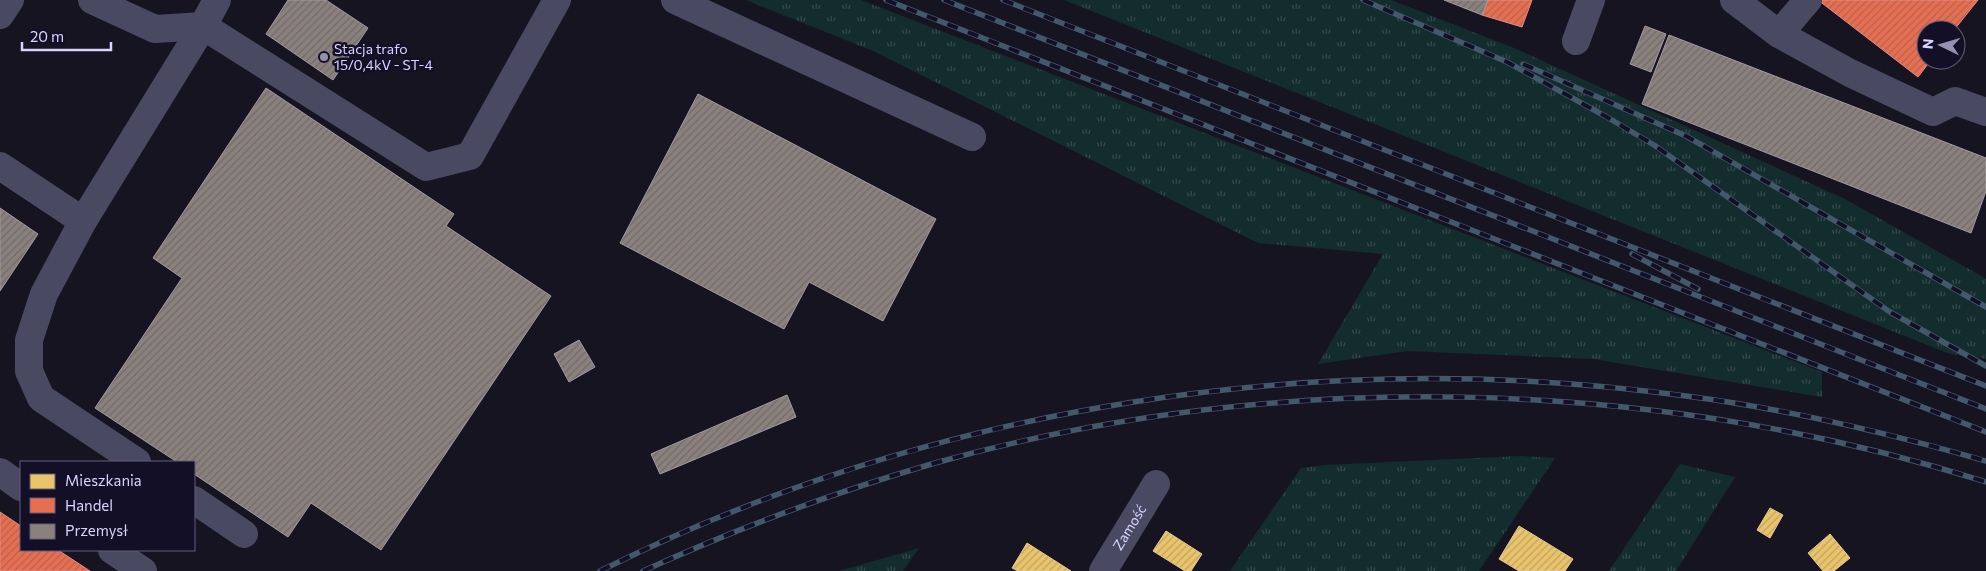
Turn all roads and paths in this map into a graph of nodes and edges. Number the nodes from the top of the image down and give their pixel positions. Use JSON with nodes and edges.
{"nodes":[{"id":1,"x":10,"y":0,"type":"edge"},
{"id":2,"x":92,"y":0,"type":"edge"},
{"id":3,"x":217,"y":0,"type":"edge"},
{"id":4,"x":557,"y":0,"type":"edge"},
{"id":5,"x":674,"y":0,"type":"edge"},
{"id":6,"x":1591,"y":0,"type":"edge"},
{"id":7,"x":1734,"y":0,"type":"edge"},
{"id":8,"x":1808,"y":0,"type":"edge"},
{"id":9,"x":0,"y":16,"type":"edge"},
{"id":10,"x":203,"y":26,"type":"junction"},
{"id":11,"x":1779,"y":34,"type":"junction"},
{"id":12,"x":1576,"y":41,"type":"dead end"},
{"id":13,"x":1986,"y":112,"type":"edge"},
{"id":14,"x":972,"y":137,"type":"dead end"},
{"id":15,"x":0,"y":166,"type":"edge"},
{"id":16,"x":83,"y":221,"type":"junction"},
{"id":17,"x":136,"y":461,"type":"edge"},
{"id":18,"x":0,"y":472,"type":"edge"},
{"id":19,"x":1156,"y":484,"type":"dead end"},
{"id":20,"x":20,"y":486,"type":"edge"},
{"id":21,"x":195,"y":501,"type":"edge"},
{"id":22,"x":244,"y":534,"type":"dead end"},
{"id":23,"x":113,"y":551,"type":"edge"},
{"id":24,"x":143,"y":571,"type":"edge"},
{"id":25,"x":1103,"y":571,"type":"edge"}],
"edges":[{"from":1,"to":9,"type":"lane"},
{"from":2,"to":10,"type":"lane"},
{"from":3,"to":10,"type":"lane"},
{"from":4,"to":10,"type":"lane"},
{"from":5,"to":14,"type":"lane"},
{"from":6,"to":12,"type":"lane"},
{"from":7,"to":11,"type":"lane"},
{"from":8,"to":11,"type":"lane"},
{"from":10,"to":16,"type":"lane"},
{"from":11,"to":13,"type":"lane"},
{"from":15,"to":16,"type":"lane"},
{"from":16,"to":17,"type":"lane"},
{"from":18,"to":20,"type":"lane"},
{"from":19,"to":25,"type":"lane","name":"Zamość"},
{"from":21,"to":22,"type":"lane"},
{"from":23,"to":24,"type":"lane"}]}
